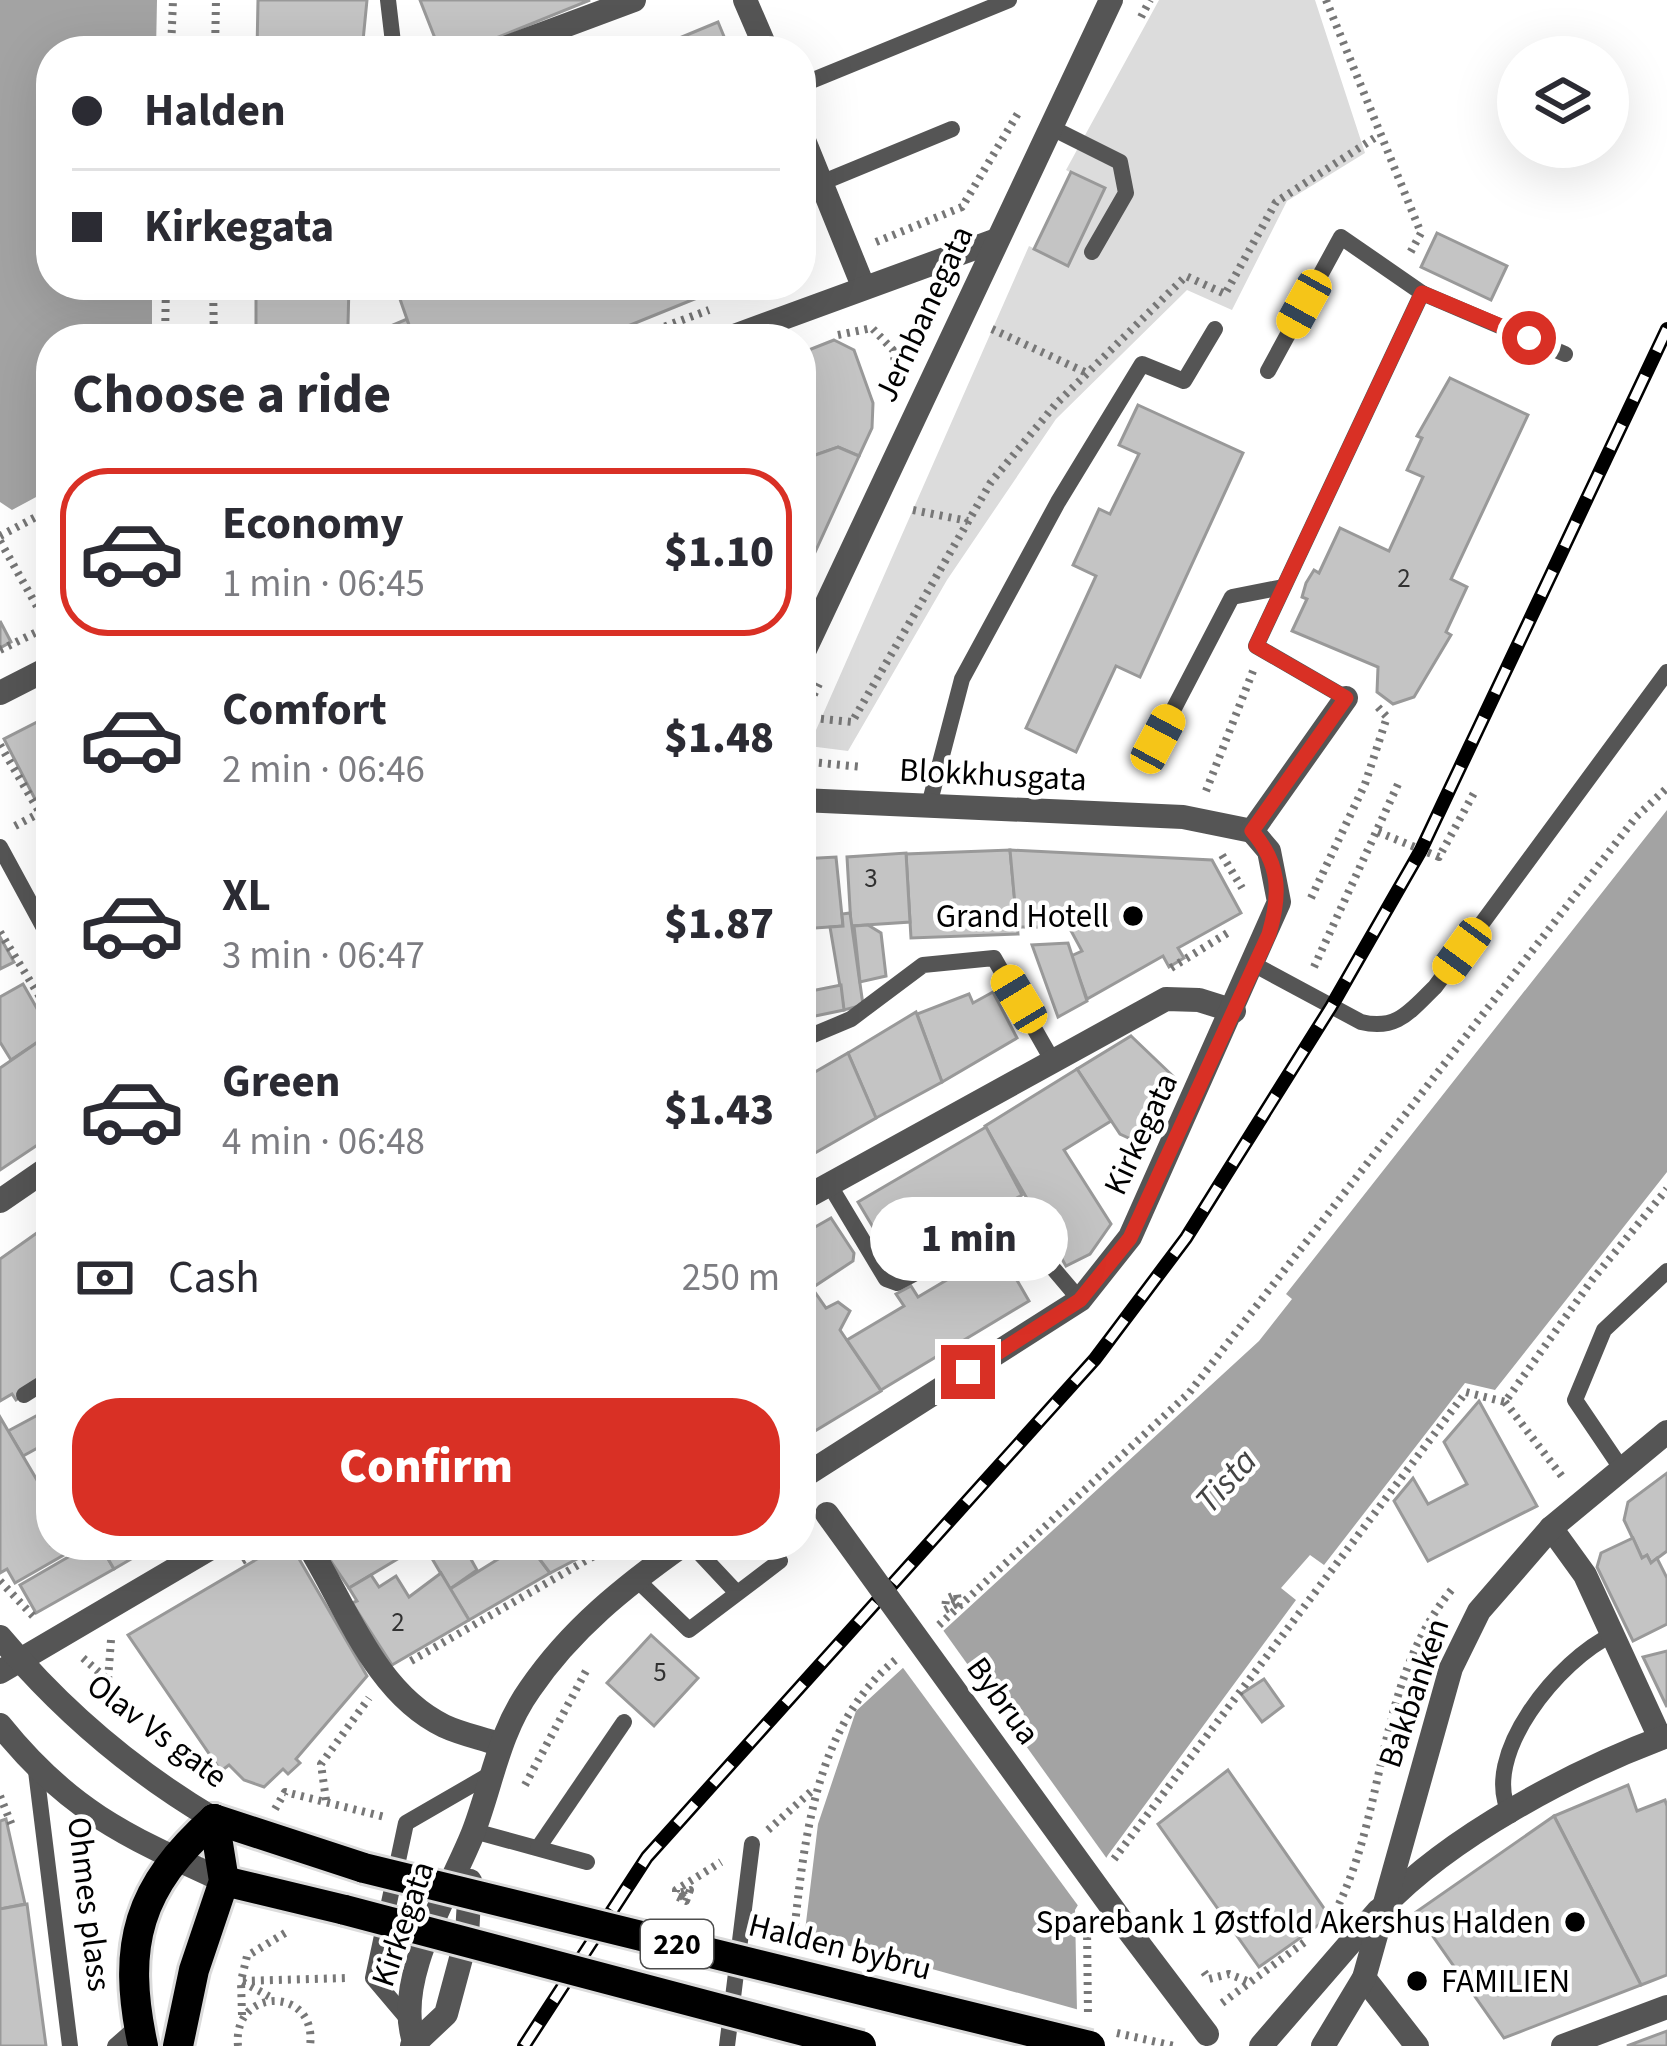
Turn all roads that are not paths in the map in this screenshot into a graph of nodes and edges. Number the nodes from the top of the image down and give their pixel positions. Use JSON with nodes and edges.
{"nodes":[{"id":1,"x":388,"y":0,"type":"edge"},
{"id":2,"x":634,"y":0,"type":"edge"},
{"id":3,"x":745,"y":0,"type":"edge"},
{"id":4,"x":1009,"y":0,"type":"edge"},
{"id":5,"x":1111,"y":0,"type":"edge"},
{"id":6,"x":392,"y":36,"type":"edge"},
{"id":7,"x":537,"y":36,"type":"edge"},
{"id":8,"x":761,"y":36,"type":"edge"},
{"id":9,"x":816,"y":79,"type":"edge"},
{"id":10,"x":1048,"y":126,"type":"junction"},
{"id":11,"x":952,"y":129,"type":"dead end"},
{"id":12,"x":816,"y":171,"type":"edge"},
{"id":13,"x":821,"y":183,"type":"junction"},
{"id":14,"x":994,"y":242,"type":"junction"},
{"id":15,"x":1092,"y":252,"type":"dead end"},
{"id":16,"x":863,"y":286,"type":"junction"},
{"id":17,"x":1422,"y":293,"type":"junction"},
{"id":18,"x":765,"y":324,"type":"edge"},
{"id":19,"x":1215,"y":328,"type":"dead end"},
{"id":20,"x":1564,"y":354,"type":"dead end"},
{"id":21,"x":1268,"y":370,"type":"dead end"},
{"id":22,"x":1283,"y":586,"type":"junction"},
{"id":23,"x":816,"y":626,"type":"edge"},
{"id":24,"x":1667,"y":672,"type":"edge"},
{"id":25,"x":36,"y":675,"type":"edge"},
{"id":26,"x":0,"y":693,"type":"edge"},
{"id":27,"x":1346,"y":698,"type":"joint"},
{"id":28,"x":1158,"y":739,"type":"dead end"},
{"id":29,"x":816,"y":801,"type":"edge"},
{"id":30,"x":929,"y":805,"type":"junction"},
{"id":31,"x":1252,"y":831,"type":"junction"},
{"id":32,"x":0,"y":847,"type":"edge"},
{"id":33,"x":36,"y":913,"type":"edge"},
{"id":34,"x":1255,"y":965,"type":"junction"},
{"id":35,"x":1234,"y":1011,"type":"junction"},
{"id":36,"x":816,"y":1034,"type":"edge"},
{"id":37,"x":1051,"y":1058,"type":"junction"},
{"id":38,"x":36,"y":1176,"type":"edge"},
{"id":39,"x":829,"y":1184,"type":"junction"},
{"id":40,"x":816,"y":1191,"type":"edge"},
{"id":41,"x":0,"y":1201,"type":"edge"},
{"id":42,"x":1667,"y":1271,"type":"edge"},
{"id":43,"x":1080,"y":1300,"type":"junction"},
{"id":44,"x":36,"y":1387,"type":"edge"},
{"id":45,"x":24,"y":1395,"type":"dead end"},
{"id":46,"x":1667,"y":1432,"type":"edge"},
{"id":47,"x":1621,"y":1468,"type":"junction"},
{"id":48,"x":816,"y":1495,"type":"edge"},
{"id":49,"x":816,"y":1497,"type":"edge"},
{"id":50,"x":1551,"y":1528,"type":"junction"},
{"id":51,"x":190,"y":1560,"type":"edge"},
{"id":52,"x":317,"y":1560,"type":"edge"},
{"id":53,"x":665,"y":1560,"type":"edge"},
{"id":54,"x":703,"y":1560,"type":"edge"},
{"id":55,"x":780,"y":1561,"type":"dead end"},
{"id":56,"x":636,"y":1579,"type":"junction"},
{"id":57,"x":737,"y":1593,"type":"junction"},
{"id":58,"x":1612,"y":1635,"type":"junction"},
{"id":59,"x":0,"y":1637,"type":"edge"},
{"id":60,"x":10,"y":1666,"type":"edge"},
{"id":61,"x":624,"y":1722,"type":"dead end"},
{"id":62,"x":0,"y":1725,"type":"edge"},
{"id":63,"x":1664,"y":1737,"type":"edge"},
{"id":64,"x":498,"y":1744,"type":"junction"},
{"id":65,"x":36,"y":1771,"type":"junction"},
{"id":66,"x":489,"y":1775,"type":"junction"},
{"id":67,"x":1511,"y":1815,"type":"junction"},
{"id":68,"x":214,"y":1819,"type":"junction"},
{"id":69,"x":474,"y":1831,"type":"junction"},
{"id":70,"x":752,"y":1844,"type":"road end"},
{"id":71,"x":538,"y":1848,"type":"junction"},
{"id":72,"x":172,"y":1857,"type":"junction"},
{"id":73,"x":587,"y":1862,"type":"dead end"},
{"id":74,"x":364,"y":1868,"type":"joint"},
{"id":75,"x":224,"y":1880,"type":"junction"},
{"id":76,"x":1380,"y":1910,"type":"junction"},
{"id":77,"x":1364,"y":1978,"type":"junction"},
{"id":78,"x":1667,"y":2007,"type":"edge"},
{"id":79,"x":1207,"y":2034,"type":"road end"},
{"id":80,"x":411,"y":2035,"type":"edge"},
{"id":81,"x":1095,"y":2037,"type":"edge"},
{"id":82,"x":132,"y":2039,"type":"edge"},
{"id":83,"x":183,"y":2042,"type":"edge"},
{"id":84,"x":70,"y":2046,"type":"edge"},
{"id":85,"x":727,"y":2046,"type":"edge"},
{"id":86,"x":861,"y":2046,"type":"edge"},
{"id":87,"x":1261,"y":2046,"type":"edge"},
{"id":88,"x":1323,"y":2046,"type":"edge"},
{"id":89,"x":1417,"y":2046,"type":"edge"},
{"id":90,"x":1562,"y":2046,"type":"edge"}],
"edges":[{"from":1,"to":6,"type":"lane"},
{"from":2,"to":7,"type":"street"},
{"from":3,"to":8,"type":"street"},
{"from":4,"to":9,"type":"lane"},
{"from":5,"to":10,"type":"street","name":"Jernbanegata"},
{"from":10,"to":14,"type":"street","name":"Jernbanegata"},
{"from":10,"to":15,"type":"lane"},
{"from":11,"to":13,"type":"lane"},
{"from":12,"to":13,"type":"street"},
{"from":13,"to":16,"type":"street"},
{"from":14,"to":16,"type":"street"},
{"from":14,"to":23,"type":"street","name":"Jernbanegata"},
{"from":16,"to":18,"type":"street"},
{"from":17,"to":20,"type":"lane"},
{"from":17,"to":21,"type":"lane"},
{"from":17,"to":22,"type":"lane"},
{"from":19,"to":30,"type":"lane"},
{"from":22,"to":27,"type":"lane"},
{"from":22,"to":28,"type":"lane"},
{"from":24,"to":34,"type":"lane"},
{"from":25,"to":26,"type":"street"},
{"from":27,"to":31,"type":"street"},
{"from":29,"to":30,"type":"street","name":"Blokkhusgata"},
{"from":30,"to":31,"type":"street","name":"Blokkhusgata"},
{"from":31,"to":34,"type":"street","name":"Kirkegata"},
{"from":32,"to":33,"type":"lane"},
{"from":34,"to":35,"type":"street","name":"Kirkegata"},
{"from":35,"to":37,"type":"street"},
{"from":35,"to":43,"type":"street","name":"Kirkegata"},
{"from":36,"to":37,"type":"lane"},
{"from":37,"to":39,"type":"street"},
{"from":38,"to":41,"type":"street"},
{"from":39,"to":40,"type":"street"},
{"from":39,"to":43,"type":"lane"},
{"from":42,"to":47,"type":"lane"},
{"from":43,"to":48,"type":"street","name":"Kirkegata"},
{"from":44,"to":45,"type":"lane"},
{"from":46,"to":47,"type":"street","name":"Bakbanken"},
{"from":47,"to":50,"type":"street","name":"Bakbanken"},
{"from":49,"to":79,"type":"street","name":"Bybrua","bridge":true},
{"from":50,"to":58,"type":"street"},
{"from":50,"to":76,"type":"street","name":"Bakbanken"},
{"from":51,"to":60,"type":"street"},
{"from":52,"to":64,"type":"street"},
{"from":53,"to":56,"type":"street","name":"Kirkegata"},
{"from":54,"to":57,"type":"lane"},
{"from":55,"to":57,"type":"lane"},
{"from":56,"to":57,"type":"lane"},
{"from":56,"to":64,"type":"street","name":"Kirkegata"},
{"from":58,"to":63,"type":"street"},
{"from":58,"to":67,"type":"lane"},
{"from":59,"to":60,"type":"street","name":"Olav Vs gate"},
{"from":60,"to":68,"type":"street","name":"Olav Vs gate"},
{"from":61,"to":71,"type":"lane"},
{"from":62,"to":65,"type":"street"},
{"from":63,"to":67,"type":"street"},
{"from":64,"to":66,"type":"street","name":"Kirkegata"},
{"from":65,"to":72,"type":"street"},
{"from":65,"to":84,"type":"lane","name":"Ohmes plass"},
{"from":66,"to":69,"type":"street","name":"Kirkegata"},
{"from":66,"to":80,"type":"lane"},
{"from":67,"to":76,"type":"street"},
{"from":68,"to":72,"type":"main road","name":"Ohmes plass"},
{"from":68,"to":74,"type":"main road","name":"Olav Vs gate","number":"220"},
{"from":68,"to":75,"type":"main road"},
{"from":69,"to":71,"type":"lane"},
{"from":69,"to":80,"type":"street","name":"Kirkegata"},
{"from":69,"to":80,"type":"street","name":"Kirkegata"},
{"from":70,"to":85,"type":"lane"},
{"from":71,"to":73,"type":"lane"},
{"from":72,"to":75,"type":"street"},
{"from":72,"to":82,"type":"main road","name":"Ohmes plass"},
{"from":74,"to":81,"type":"main road","name":"Halden bybru","number":"220","bridge":true},
{"from":75,"to":83,"type":"main road"},
{"from":75,"to":86,"type":"main road","number":"220","bridge":true},
{"from":76,"to":77,"type":"street","name":"Bakbanken"},
{"from":76,"to":87,"type":"street","name":"Bakbanken"},
{"from":77,"to":88,"type":"street","name":"Bakbanken"},
{"from":77,"to":89,"type":"street"},
{"from":78,"to":90,"type":"street"}]}
